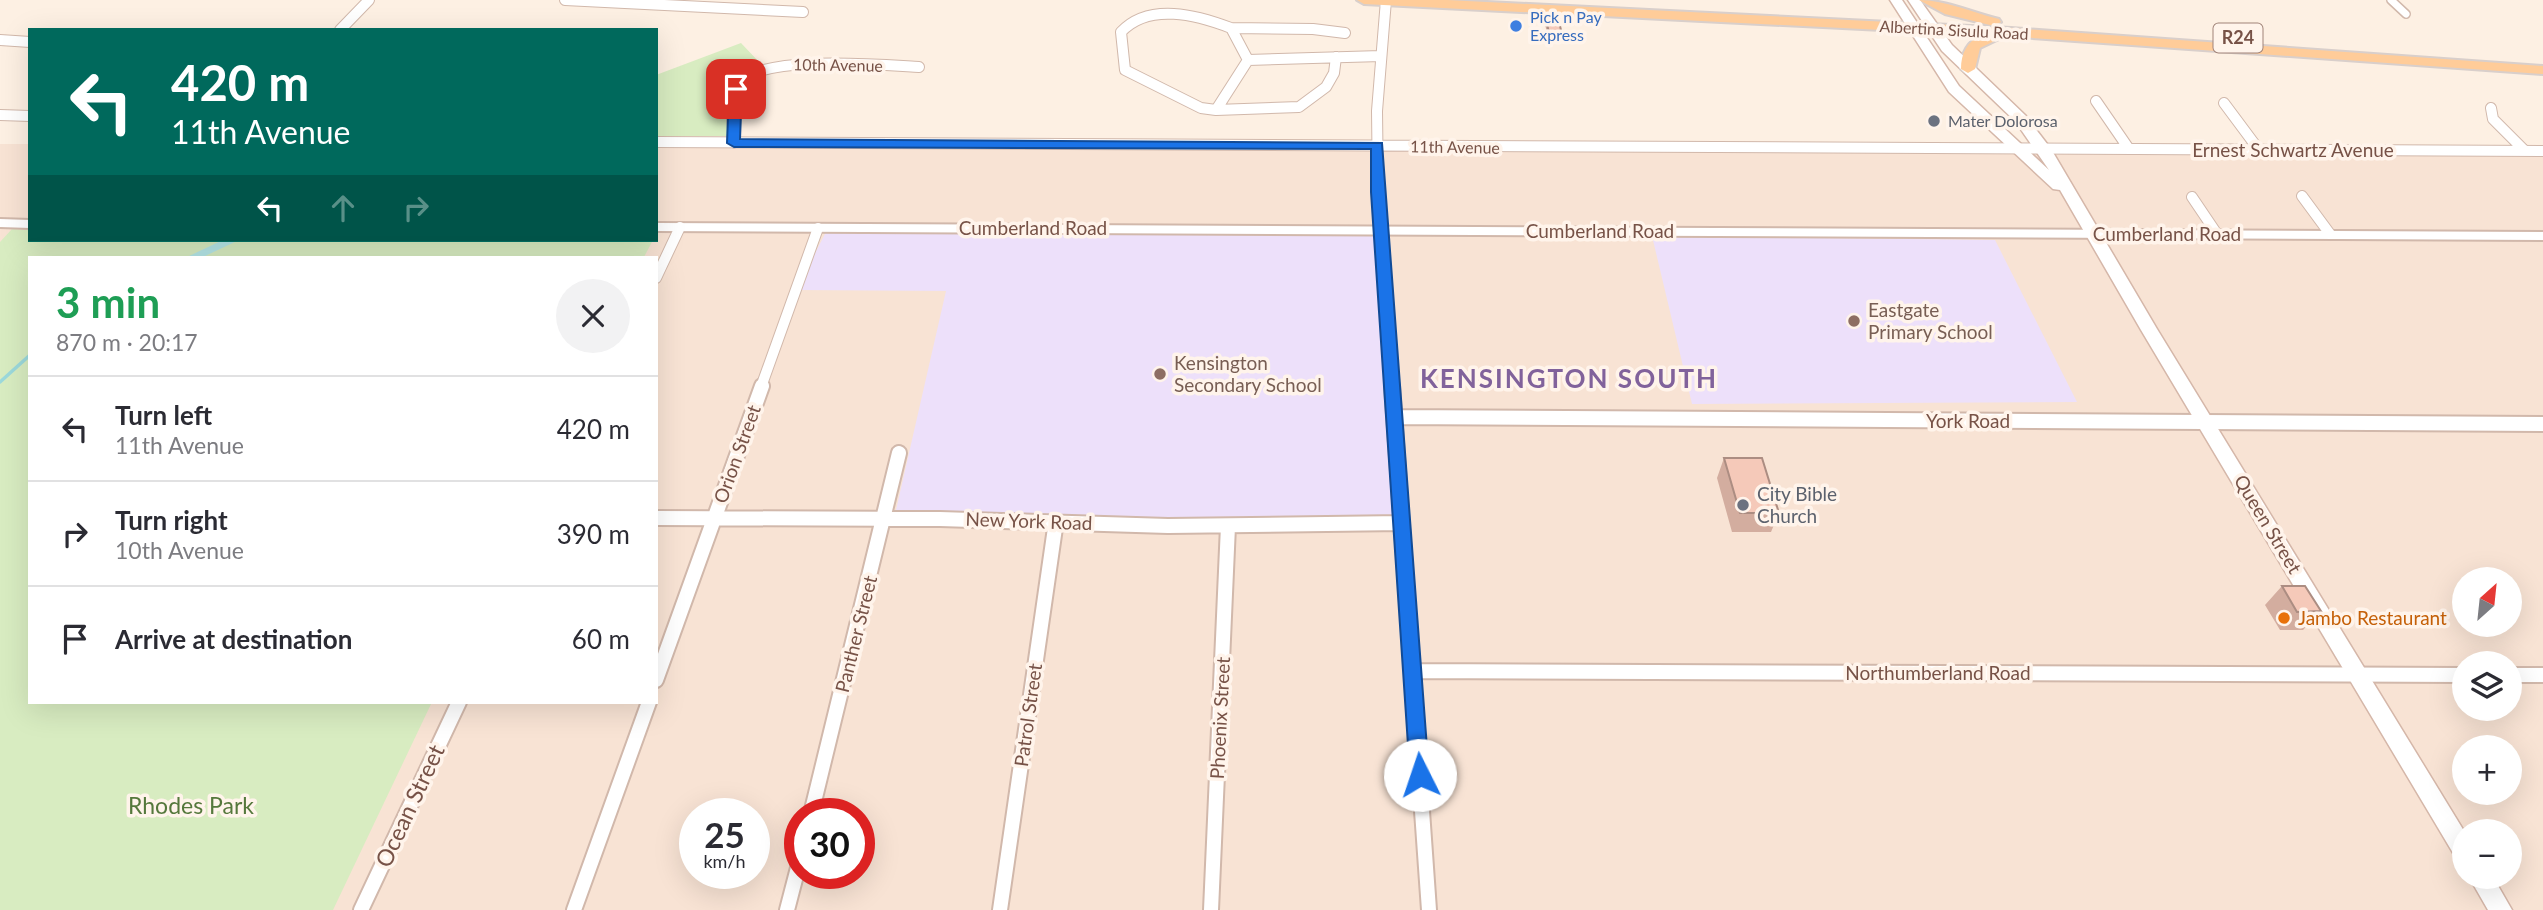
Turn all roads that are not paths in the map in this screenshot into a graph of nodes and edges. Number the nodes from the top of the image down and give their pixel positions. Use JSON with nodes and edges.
{"nodes":[{"id":1,"x":369,"y":0,"type":"edge"},
{"id":2,"x":565,"y":0,"type":"edge"},
{"id":3,"x":769,"y":0,"type":"edge"},
{"id":4,"x":1364,"y":0,"type":"edge"},
{"id":5,"x":1588,"y":0,"type":"edge"},
{"id":6,"x":1896,"y":0,"type":"edge"},
{"id":7,"x":1914,"y":0,"type":"edge"},
{"id":8,"x":1926,"y":0,"type":"edge"},
{"id":9,"x":2391,"y":0,"type":"edge"},
{"id":10,"x":1386,"y":1,"type":"edge"},
{"id":11,"x":762,"y":10,"type":"junction"},
{"id":12,"x":803,"y":12,"type":"dead end"},
{"id":13,"x":2406,"y":14,"type":"dead end"},
{"id":14,"x":1908,"y":21,"type":"junction"},
{"id":15,"x":1927,"y":22,"type":"junction"},
{"id":16,"x":1996,"y":23,"type":"junction"},
{"id":17,"x":342,"y":28,"type":"edge"},
{"id":18,"x":1231,"y":29,"type":"junction"},
{"id":19,"x":2011,"y":32,"type":"junction"},
{"id":20,"x":1345,"y":33,"type":"dead end"},
{"id":21,"x":0,"y":40,"type":"edge"},
{"id":22,"x":28,"y":42,"type":"edge"},
{"id":23,"x":1381,"y":56,"type":"junction"},
{"id":24,"x":1336,"y":57,"type":"junction"},
{"id":25,"x":2543,"y":59,"type":"edge"},
{"id":26,"x":1248,"y":60,"type":"junction"},
{"id":27,"x":919,"y":67,"type":"dead end"},
{"id":28,"x":1968,"y":69,"type":"junction"},
{"id":29,"x":2543,"y":70,"type":"edge"},
{"id":30,"x":2096,"y":101,"type":"dead end"},
{"id":31,"x":2224,"y":103,"type":"dead end"},
{"id":32,"x":2491,"y":108,"type":"dead end"},
{"id":33,"x":1216,"y":110,"type":"junction"},
{"id":34,"x":0,"y":115,"type":"edge"},
{"id":35,"x":28,"y":116,"type":"edge"},
{"id":36,"x":658,"y":142,"type":"edge"},
{"id":37,"x":734,"y":143,"type":"junction"},
{"id":38,"x":1378,"y":146,"type":"junction"},
{"id":39,"x":2020,"y":149,"type":"junction"},
{"id":40,"x":2044,"y":149,"type":"junction"},
{"id":41,"x":2129,"y":149,"type":"junction"},
{"id":42,"x":2259,"y":150,"type":"junction"},
{"id":43,"x":2525,"y":151,"type":"junction"},
{"id":44,"x":2543,"y":151,"type":"edge"},
{"id":45,"x":2302,"y":196,"type":"dead end"},
{"id":46,"x":2192,"y":197,"type":"dead end"},
{"id":47,"x":2071,"y":198,"type":"junction"},
{"id":48,"x":28,"y":224,"type":"edge"},
{"id":49,"x":1,"y":225,"type":"edge"},
{"id":50,"x":658,"y":227,"type":"edge"},
{"id":51,"x":680,"y":227,"type":"junction"},
{"id":52,"x":818,"y":228,"type":"junction"},
{"id":53,"x":1381,"y":229,"type":"junction"},
{"id":54,"x":2093,"y":233,"type":"junction"},
{"id":55,"x":2217,"y":234,"type":"junction"},
{"id":56,"x":2330,"y":234,"type":"junction"},
{"id":57,"x":2543,"y":236,"type":"edge"},
{"id":58,"x":658,"y":274,"type":"edge"},
{"id":59,"x":1394,"y":417,"type":"junction"},
{"id":60,"x":2206,"y":422,"type":"junction"},
{"id":61,"x":2543,"y":424,"type":"edge"},
{"id":62,"x":899,"y":453,"type":"dead end"},
{"id":63,"x":658,"y":518,"type":"edge"},
{"id":64,"x":714,"y":519,"type":"junction"},
{"id":65,"x":884,"y":519,"type":"junction"},
{"id":66,"x":1056,"y":521,"type":"junction"},
{"id":67,"x":1402,"y":523,"type":"junction"},
{"id":68,"x":1228,"y":526,"type":"junction"},
{"id":69,"x":1412,"y":671,"type":"junction"},
{"id":70,"x":658,"y":674,"type":"edge"},
{"id":71,"x":2358,"y":674,"type":"junction"},
{"id":72,"x":2452,"y":675,"type":"edge"},
{"id":73,"x":2522,"y":675,"type":"edge"},
{"id":74,"x":2543,"y":675,"type":"edge"},
{"id":75,"x":458,"y":704,"type":"edge"},
{"id":76,"x":648,"y":704,"type":"edge"},
{"id":77,"x":815,"y":798,"type":"edge"},
{"id":78,"x":2452,"y":831,"type":"edge"},
{"id":79,"x":792,"y":889,"type":"edge"},
{"id":80,"x":2488,"y":889,"type":"edge"},
{"id":81,"x":361,"y":910,"type":"edge"},
{"id":82,"x":574,"y":910,"type":"edge"},
{"id":83,"x":787,"y":910,"type":"edge"},
{"id":84,"x":1000,"y":910,"type":"edge"},
{"id":85,"x":1211,"y":910,"type":"edge"},
{"id":86,"x":1429,"y":910,"type":"edge"},
{"id":87,"x":2501,"y":910,"type":"edge"}],
"edges":[{"from":1,"to":17,"type":"street"},
{"from":2,"to":11,"type":"street"},
{"from":3,"to":11,"type":"street"},
{"from":4,"to":10,"type":"main road","name":"Albertina Sisulu Road","number":"R24"},
{"from":5,"to":14,"type":"main road","name":"Albertina Sisulu Road","number":"R24"},
{"from":6,"to":14,"type":"main road","name":"Queen Street"},
{"from":7,"to":15,"type":"main road","name":"Queen Street"},
{"from":8,"to":16,"type":"main road"},
{"from":9,"to":13,"type":"street"},
{"from":10,"to":14,"type":"main road","name":"Albertina Sisulu Road","number":"R24"},
{"from":10,"to":23,"type":"street"},
{"from":11,"to":12,"type":"street"},
{"from":14,"to":15,"type":"main road","name":"Albertina Sisulu Road","number":"R24"},
{"from":14,"to":39,"type":"main road","name":"Queen Street"},
{"from":15,"to":16,"type":"main road","name":"Albertina Sisulu Road","number":"R24"},
{"from":15,"to":19,"type":"main road","name":"Albertina Sisulu Road","number":"R24"},
{"from":15,"to":28,"type":"main road","name":"Queen Street"},
{"from":16,"to":25,"type":"main road","name":"Albertina Sisulu Road","number":"R24"},
{"from":18,"to":20,"type":"street"},
{"from":18,"to":26,"type":"street"},
{"from":18,"to":33,"type":"street"},
{"from":19,"to":28,"type":"main road"},
{"from":19,"to":29,"type":"main road","name":"Albertina Sisulu Road","number":"R24"},
{"from":21,"to":22,"type":"street"},
{"from":23,"to":24,"type":"street"},
{"from":23,"to":38,"type":"street"},
{"from":24,"to":26,"type":"street"},
{"from":24,"to":33,"type":"street"},
{"from":26,"to":33,"type":"street"},
{"from":27,"to":37,"type":"street","name":"10th Avenue"},
{"from":28,"to":40,"type":"main road","name":"Queen Street"},
{"from":30,"to":41,"type":"street"},
{"from":31,"to":42,"type":"street"},
{"from":32,"to":43,"type":"street"},
{"from":34,"to":35,"type":"street"},
{"from":36,"to":37,"type":"street","name":"11th Avenue"},
{"from":37,"to":38,"type":"street","name":"11th Avenue"},
{"from":38,"to":39,"type":"street","name":"11th Avenue"},
{"from":38,"to":53,"type":"street"},
{"from":39,"to":40,"type":"street","name":"11th Avenue"},
{"from":39,"to":47,"type":"main road","name":"Queen Street"},
{"from":40,"to":41,"type":"street","name":"Ernest Schwartz Avenue"},
{"from":40,"to":47,"type":"main road","name":"Queen Street"},
{"from":41,"to":42,"type":"street","name":"Ernest Schwartz Avenue"},
{"from":42,"to":43,"type":"street","name":"Ernest Schwartz Avenue"},
{"from":43,"to":44,"type":"street","name":"Ernest Schwartz Avenue"},
{"from":45,"to":56,"type":"street"},
{"from":46,"to":55,"type":"street"},
{"from":47,"to":54,"type":"main road","name":"Queen Street"},
{"from":48,"to":49,"type":"street"},
{"from":50,"to":51,"type":"street","name":"Cumberland Road"},
{"from":51,"to":52,"type":"street","name":"Cumberland Road"},
{"from":51,"to":58,"type":"street"},
{"from":52,"to":53,"type":"street","name":"Cumberland Road"},
{"from":52,"to":64,"type":"street","name":"Orion Street"},
{"from":53,"to":54,"type":"street","name":"Cumberland Road"},
{"from":53,"to":59,"type":"street"},
{"from":54,"to":55,"type":"street","name":"Cumberland Road"},
{"from":54,"to":60,"type":"main road","name":"Queen Street"},
{"from":55,"to":56,"type":"street","name":"Cumberland Road"},
{"from":56,"to":57,"type":"street","name":"Cumberland Road"},
{"from":59,"to":60,"type":"street","name":"York Road"},
{"from":59,"to":67,"type":"street"},
{"from":60,"to":61,"type":"street","name":"York Road"},
{"from":60,"to":71,"type":"main road","name":"Queen Street"},
{"from":62,"to":65,"type":"street","name":"Panther Street"},
{"from":63,"to":64,"type":"street","name":"New York Road"},
{"from":64,"to":65,"type":"street","name":"New York Road"},
{"from":64,"to":70,"type":"street","name":"Orion Street"},
{"from":65,"to":66,"type":"street","name":"New York Road"},
{"from":65,"to":77,"type":"street","name":"Panther Street"},
{"from":66,"to":68,"type":"street","name":"New York Road"},
{"from":66,"to":84,"type":"street","name":"Patrol Street"},
{"from":67,"to":68,"type":"street","name":"New York Road"},
{"from":67,"to":69,"type":"street"},
{"from":68,"to":85,"type":"street","name":"Phoenix Street"},
{"from":69,"to":71,"type":"street","name":"Northumberland Road"},
{"from":69,"to":86,"type":"street"},
{"from":71,"to":72,"type":"street","name":"Northumberland Road"},
{"from":71,"to":78,"type":"main road","name":"Queen Street"},
{"from":73,"to":74,"type":"street"},
{"from":75,"to":81,"type":"street","name":"Ocean Street"},
{"from":76,"to":82,"type":"street"},
{"from":79,"to":83,"type":"street"},
{"from":80,"to":87,"type":"main road"}]}
